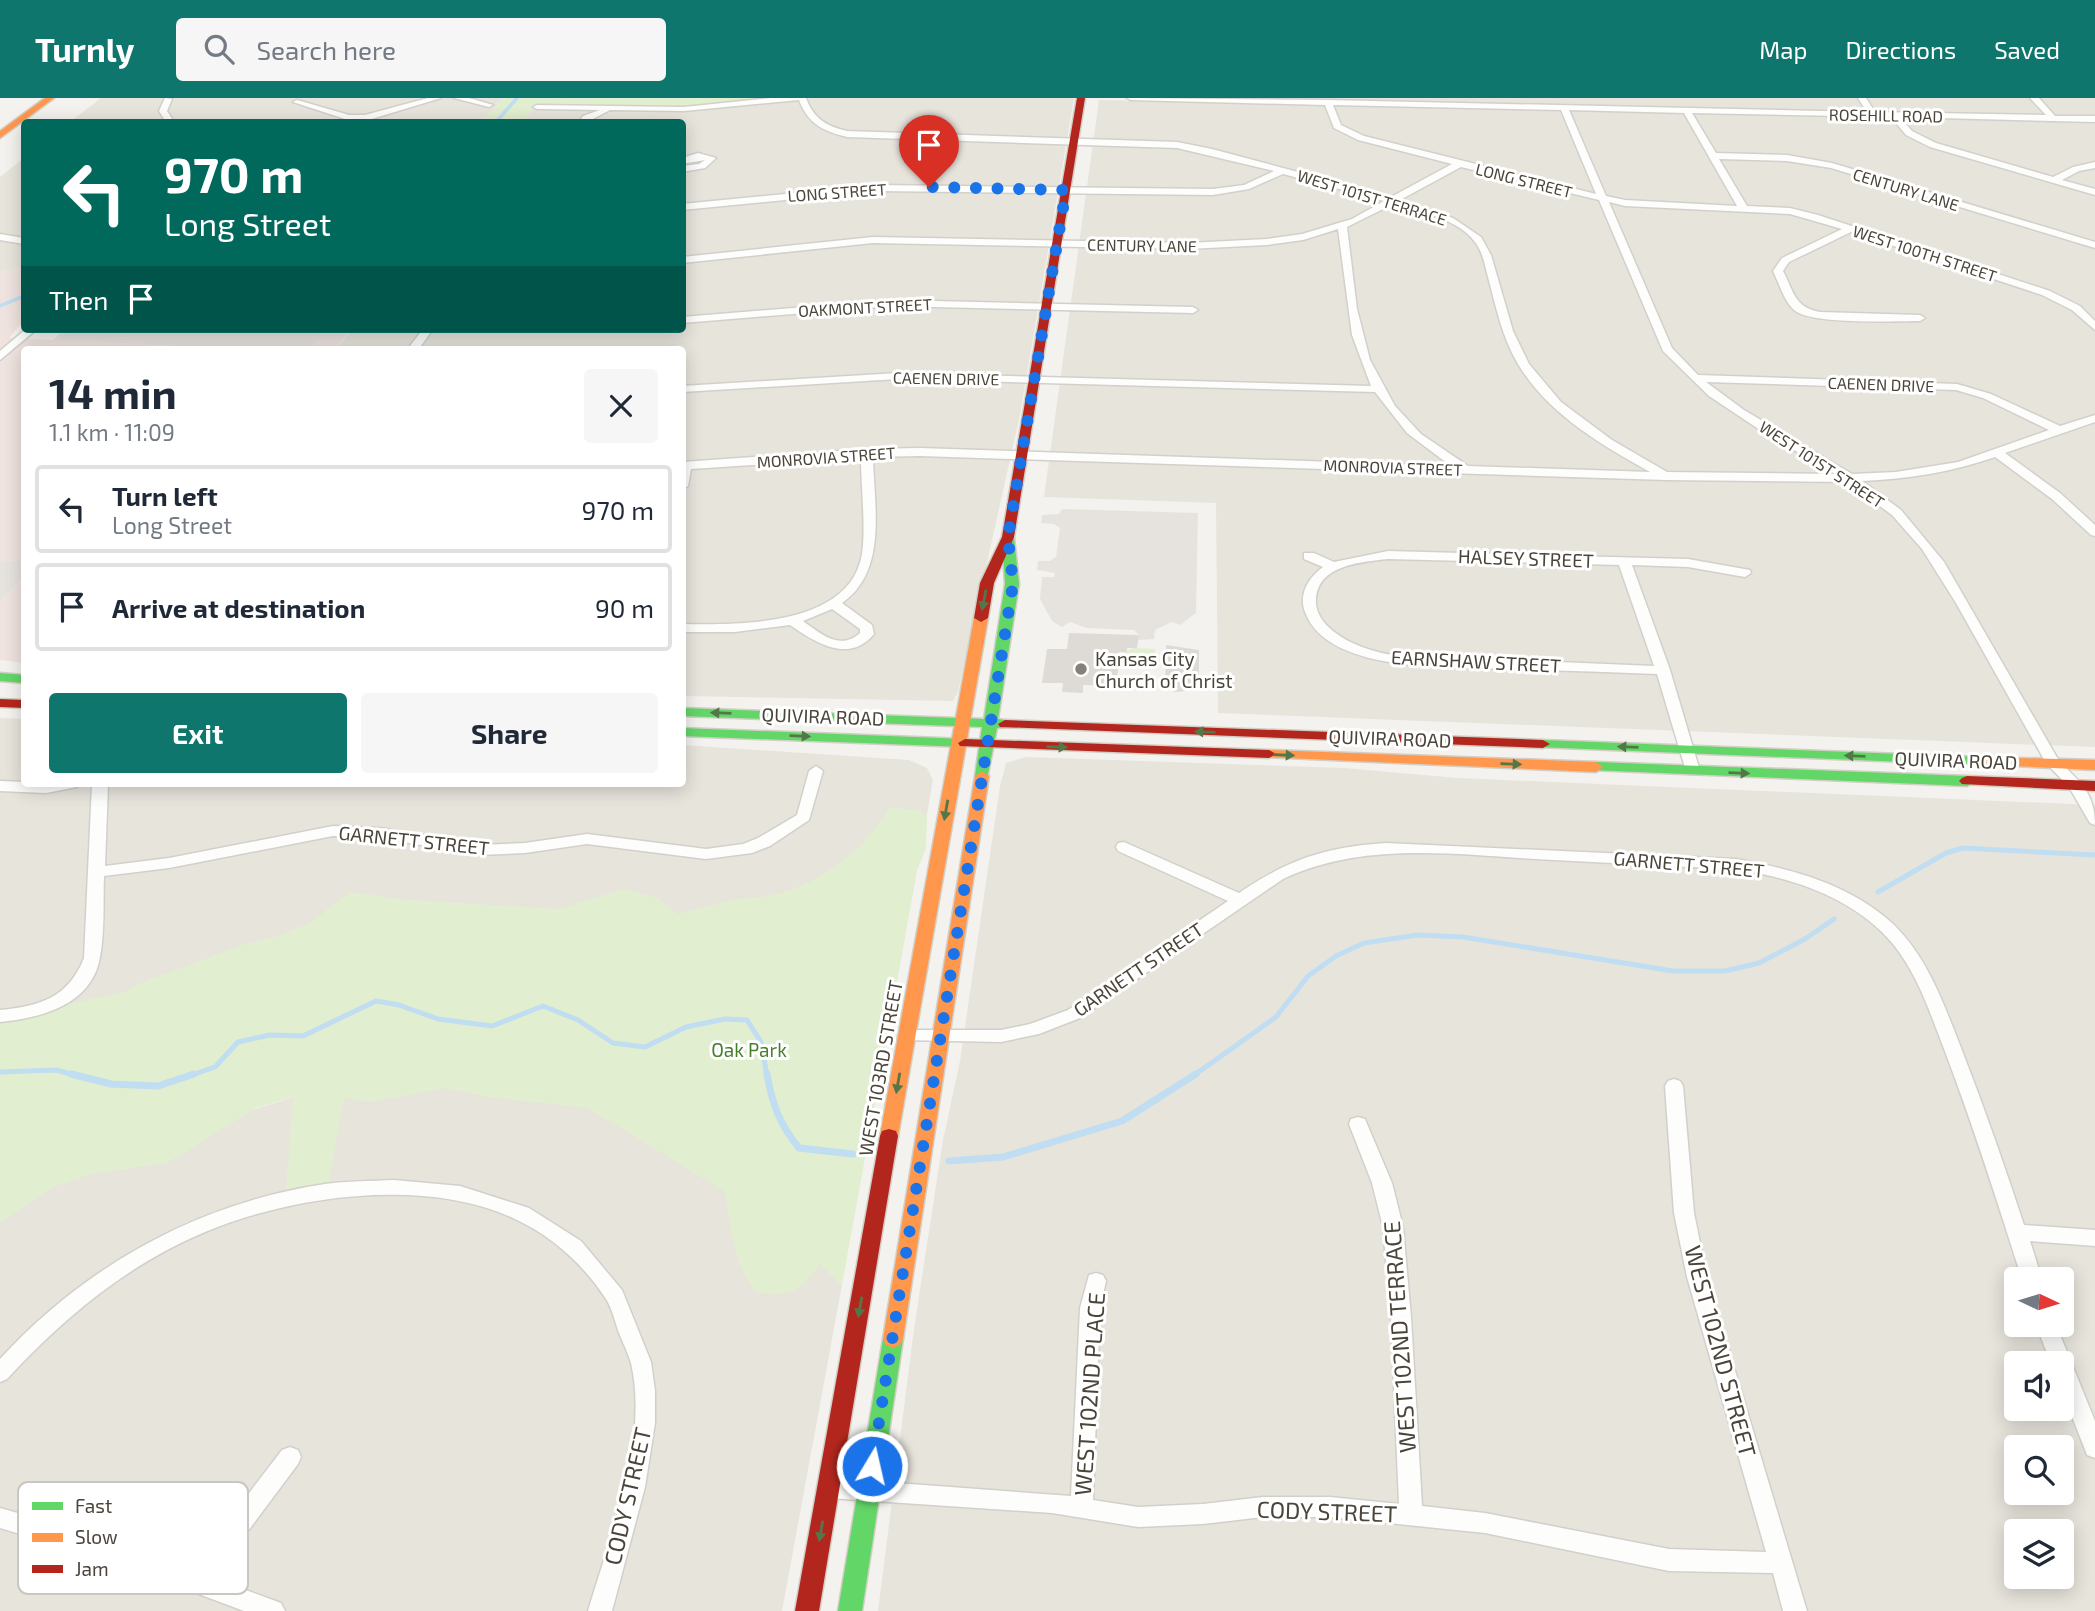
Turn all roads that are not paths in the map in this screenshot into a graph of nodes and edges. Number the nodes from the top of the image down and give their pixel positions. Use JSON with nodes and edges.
{"nodes":[{"id":1,"x":29,"y":98,"type":"edge"},
{"id":2,"x":50,"y":98,"type":"edge"},
{"id":3,"x":437,"y":98,"type":"edge"},
{"id":4,"x":458,"y":98,"type":"edge"},
{"id":5,"x":796,"y":98,"type":"edge"},
{"id":6,"x":802,"y":98,"type":"edge"},
{"id":7,"x":1081,"y":98,"type":"edge"},
{"id":8,"x":1130,"y":98,"type":"edge"},
{"id":9,"x":1616,"y":98,"type":"edge"},
{"id":10,"x":1862,"y":98,"type":"edge"},
{"id":11,"x":2034,"y":98,"type":"edge"},
{"id":12,"x":168,"y":99,"type":"edge"},
{"id":13,"x":1379,"y":101,"type":"edge"},
{"id":14,"x":297,"y":102,"type":"dead end"},
{"id":15,"x":1328,"y":102,"type":"junction"},
{"id":16,"x":1500,"y":102,"type":"edge"},
{"id":17,"x":489,"y":105,"type":"dead end"},
{"id":18,"x":537,"y":107,"type":"dead end"},
{"id":19,"x":575,"y":107,"type":"junction"},
{"id":20,"x":615,"y":108,"type":"junction"},
{"id":21,"x":1564,"y":108,"type":"junction"},
{"id":22,"x":1621,"y":109,"type":"junction"},
{"id":23,"x":1687,"y":111,"type":"junction"},
{"id":24,"x":1873,"y":115,"type":"junction"},
{"id":25,"x":1894,"y":115,"type":"junction"},
{"id":26,"x":2054,"y":118,"type":"junction"},
{"id":27,"x":0,"y":119,"type":"edge"},
{"id":28,"x":21,"y":119,"type":"edge"},
{"id":29,"x":22,"y":119,"type":"edge"},
{"id":30,"x":167,"y":119,"type":"edge"},
{"id":31,"x":583,"y":119,"type":"edge"},
{"id":32,"x":587,"y":119,"type":"edge"},
{"id":33,"x":2095,"y":120,"type":"edge"},
{"id":34,"x":0,"y":135,"type":"edge"},
{"id":35,"x":1074,"y":142,"type":"junction"},
{"id":36,"x":1713,"y":156,"type":"junction"},
{"id":37,"x":686,"y":160,"type":"edge"},
{"id":38,"x":1459,"y":164,"type":"junction"},
{"id":39,"x":2095,"y":165,"type":"edge"},
{"id":40,"x":686,"y":168,"type":"edge"},
{"id":41,"x":1282,"y":171,"type":"junction"},
{"id":42,"x":2053,"y":180,"type":"junction"},
{"id":43,"x":1732,"y":189,"type":"junction"},
{"id":44,"x":1066,"y":190,"type":"junction"},
{"id":45,"x":2095,"y":192,"type":"edge"},
{"id":46,"x":1744,"y":194,"type":"dead end"},
{"id":47,"x":1602,"y":198,"type":"junction"},
{"id":48,"x":1755,"y":198,"type":"dead end"},
{"id":49,"x":1393,"y":201,"type":"junction"},
{"id":50,"x":686,"y":207,"type":"edge"},
{"id":51,"x":1743,"y":208,"type":"junction"},
{"id":52,"x":1790,"y":211,"type":"junction"},
{"id":53,"x":1342,"y":225,"type":"junction"},
{"id":54,"x":1850,"y":229,"type":"junction"},
{"id":55,"x":0,"y":237,"type":"edge"},
{"id":56,"x":1303,"y":237,"type":"junction"},
{"id":57,"x":21,"y":240,"type":"edge"},
{"id":58,"x":1058,"y":243,"type":"junction"},
{"id":59,"x":2095,"y":245,"type":"edge"},
{"id":60,"x":1345,"y":248,"type":"junction"},
{"id":61,"x":686,"y":260,"type":"edge"},
{"id":62,"x":1048,"y":306,"type":"junction"},
{"id":63,"x":1193,"y":310,"type":"dead end"},
{"id":64,"x":1920,"y":318,"type":"dead end"},
{"id":65,"x":686,"y":320,"type":"edge"},
{"id":66,"x":2095,"y":327,"type":"edge"},
{"id":67,"x":28,"y":333,"type":"edge"},
{"id":68,"x":0,"y":358,"type":"edge"},
{"id":69,"x":1696,"y":378,"type":"junction"},
{"id":70,"x":1035,"y":380,"type":"junction"},
{"id":71,"x":686,"y":389,"type":"edge"},
{"id":72,"x":1377,"y":389,"type":"junction"},
{"id":73,"x":2095,"y":418,"type":"edge"},
{"id":74,"x":2058,"y":430,"type":"junction"},
{"id":75,"x":1423,"y":440,"type":"junction"},
{"id":76,"x":1619,"y":450,"type":"junction"},
{"id":77,"x":866,"y":453,"type":"junction"},
{"id":78,"x":1997,"y":453,"type":"junction"},
{"id":79,"x":1023,"y":456,"type":"junction"},
{"id":80,"x":686,"y":466,"type":"edge"},
{"id":81,"x":1399,"y":467,"type":"junction"},
{"id":82,"x":1464,"y":469,"type":"junction"},
{"id":83,"x":1590,"y":473,"type":"junction"},
{"id":84,"x":1666,"y":476,"type":"junction"},
{"id":85,"x":1850,"y":478,"type":"junction"},
{"id":86,"x":2095,"y":532,"type":"edge"},
{"id":87,"x":1008,"y":537,"type":"junction"},
{"id":88,"x":1309,"y":555,"type":"dead end"},
{"id":89,"x":1624,"y":562,"type":"junction"},
{"id":90,"x":1333,"y":566,"type":"junction"},
{"id":91,"x":1745,"y":573,"type":"dead end"},
{"id":92,"x":833,"y":603,"type":"junction"},
{"id":93,"x":792,"y":620,"type":"junction"},
{"id":94,"x":686,"y":628,"type":"edge"},
{"id":95,"x":1663,"y":670,"type":"junction"},
{"id":96,"x":0,"y":677,"type":"edge"},
{"id":97,"x":21,"y":679,"type":"edge"},
{"id":98,"x":0,"y":703,"type":"edge"},
{"id":99,"x":21,"y":704,"type":"edge"},
{"id":100,"x":686,"y":712,"type":"edge"},
{"id":101,"x":961,"y":723,"type":"junction"},
{"id":102,"x":992,"y":724,"type":"junction"},
{"id":103,"x":686,"y":732,"type":"edge"},
{"id":104,"x":957,"y":743,"type":"junction"},
{"id":105,"x":988,"y":744,"type":"junction"},
{"id":106,"x":1686,"y":750,"type":"junction"},
{"id":107,"x":2053,"y":763,"type":"junction"},
{"id":108,"x":2095,"y":765,"type":"edge"},
{"id":109,"x":816,"y":771,"type":"dead end"},
{"id":110,"x":1693,"y":771,"type":"junction"},
{"id":111,"x":2076,"y":785,"type":"junction"},
{"id":112,"x":0,"y":786,"type":"edge"},
{"id":113,"x":2095,"y":786,"type":"edge"},
{"id":114,"x":21,"y":787,"type":"edge"},
{"id":115,"x":23,"y":787,"type":"edge"},
{"id":116,"x":52,"y":787,"type":"edge"},
{"id":117,"x":100,"y":787,"type":"edge"},
{"id":118,"x":2095,"y":820,"type":"edge"},
{"id":119,"x":1125,"y":847,"type":"dead end"},
{"id":120,"x":96,"y":872,"type":"junction"},
{"id":121,"x":1240,"y":899,"type":"junction"},
{"id":122,"x":0,"y":1016,"type":"edge"},
{"id":123,"x":906,"y":1036,"type":"junction"},
{"id":124,"x":942,"y":1038,"type":"junction"},
{"id":125,"x":1674,"y":1086,"type":"dead end"},
{"id":126,"x":1358,"y":1124,"type":"dead end"},
{"id":127,"x":2017,"y":1232,"type":"junction"},
{"id":128,"x":2095,"y":1238,"type":"edge"},
{"id":129,"x":2028,"y":1267,"type":"edge"},
{"id":130,"x":1096,"y":1281,"type":"dead end"},
{"id":131,"x":0,"y":1373,"type":"edge"},
{"id":132,"x":2074,"y":1396,"type":"edge"},
{"id":133,"x":2095,"y":1448,"type":"edge"},
{"id":134,"x":290,"y":1457,"type":"dead end"},
{"id":135,"x":828,"y":1489,"type":"junction"},
{"id":136,"x":868,"y":1493,"type":"junction"},
{"id":137,"x":1082,"y":1508,"type":"junction"},
{"id":138,"x":248,"y":1513,"type":"edge"},
{"id":139,"x":1411,"y":1514,"type":"junction"},
{"id":140,"x":0,"y":1518,"type":"edge"},
{"id":141,"x":18,"y":1523,"type":"edge"},
{"id":142,"x":1781,"y":1563,"type":"junction"},
{"id":143,"x":231,"y":1594,"type":"edge"},
{"id":144,"x":273,"y":1611,"type":"edge"},
{"id":145,"x":600,"y":1611,"type":"edge"},
{"id":146,"x":807,"y":1611,"type":"edge"},
{"id":147,"x":850,"y":1611,"type":"edge"},
{"id":148,"x":1795,"y":1611,"type":"edge"}],
"edges":[{"from":1,"to":27,"type":"main road"},
{"from":2,"to":29,"type":"main road"},
{"from":3,"to":14,"type":"street"},
{"from":4,"to":17,"type":"street"},
{"from":5,"to":20,"type":"street"},
{"from":6,"to":35,"type":"street","name":"WEST 101ST TERRACE"},
{"from":7,"to":35,"type":"main road","name":"WEST 103RD STREET"},
{"from":8,"to":15,"type":"street","name":"ROSEHILL ROAD"},
{"from":9,"to":22,"type":"street"},
{"from":10,"to":24,"type":"street"},
{"from":11,"to":26,"type":"street"},
{"from":12,"to":30,"type":"street"},
{"from":13,"to":15,"type":"street","name":"ROSEHILL ROAD"},
{"from":13,"to":16,"type":"street","name":"ROSEHILL ROAD"},
{"from":15,"to":38,"type":"street","name":"LONG STREET"},
{"from":16,"to":21,"type":"street","name":"ROSEHILL ROAD"},
{"from":18,"to":19,"type":"street"},
{"from":19,"to":20,"type":"street"},
{"from":19,"to":31,"type":"street"},
{"from":20,"to":32,"type":"street"},
{"from":21,"to":22,"type":"street","name":"ROSEHILL ROAD"},
{"from":21,"to":47,"type":"street","name":"WEST 101ST STREET"},
{"from":22,"to":23,"type":"street","name":"ROSEHILL ROAD"},
{"from":23,"to":24,"type":"street","name":"ROSEHILL ROAD"},
{"from":23,"to":36,"type":"street"},
{"from":24,"to":25,"type":"street","name":"ROSEHILL ROAD"},
{"from":25,"to":26,"type":"street","name":"ROSEHILL ROAD"},
{"from":25,"to":42,"type":"street"},
{"from":26,"to":33,"type":"street","name":"ROSEHILL ROAD"},
{"from":28,"to":34,"type":"main road"},
{"from":35,"to":41,"type":"street","name":"WEST 101ST TERRACE"},
{"from":35,"to":44,"type":"main road","name":"WEST 103RD STREET"},
{"from":36,"to":43,"type":"street"},
{"from":36,"to":59,"type":"street","name":"CENTURY LANE"},
{"from":37,"to":40,"type":"street"},
{"from":38,"to":47,"type":"street","name":"LONG STREET"},
{"from":38,"to":49,"type":"street","name":"CENTURY LANE"},
{"from":39,"to":42,"type":"street"},
{"from":41,"to":44,"type":"street","name":"LONG STREET"},
{"from":41,"to":49,"type":"street","name":"WEST 101ST TERRACE"},
{"from":42,"to":45,"type":"street"},
{"from":43,"to":46,"type":"street"},
{"from":43,"to":51,"type":"street"},
{"from":44,"to":50,"type":"street","name":"LONG STREET"},
{"from":44,"to":58,"type":"main road","name":"WEST 103RD STREET"},
{"from":47,"to":51,"type":"street","name":"LONG STREET"},
{"from":47,"to":69,"type":"street","name":"WEST 101ST STREET"},
{"from":48,"to":52,"type":"street"},
{"from":49,"to":53,"type":"street","name":"CENTURY LANE"},
{"from":49,"to":76,"type":"street","name":"WEST 101ST TERRACE"},
{"from":51,"to":52,"type":"street","name":"WEST 100TH STREET"},
{"from":52,"to":54,"type":"street","name":"WEST 100TH STREET"},
{"from":53,"to":56,"type":"street","name":"CENTURY LANE"},
{"from":53,"to":60,"type":"street"},
{"from":54,"to":64,"type":"street"},
{"from":54,"to":66,"type":"street","name":"WEST 100TH STREET"},
{"from":55,"to":57,"type":"street"},
{"from":56,"to":58,"type":"street","name":"CENTURY LANE"},
{"from":56,"to":60,"type":"street"},
{"from":58,"to":61,"type":"street","name":"CENTURY LANE"},
{"from":58,"to":62,"type":"main road","name":"WEST 103RD STREET"},
{"from":60,"to":72,"type":"street"},
{"from":62,"to":63,"type":"street","name":"OAKMONT STREET"},
{"from":62,"to":65,"type":"street","name":"OAKMONT STREET"},
{"from":62,"to":70,"type":"main road","name":"WEST 103RD STREET"},
{"from":67,"to":68,"type":"street"},
{"from":69,"to":74,"type":"street","name":"CAENEN DRIVE"},
{"from":69,"to":85,"type":"street","name":"WEST 101ST STREET"},
{"from":70,"to":71,"type":"street","name":"CAENEN DRIVE"},
{"from":70,"to":72,"type":"street","name":"CAENEN DRIVE"},
{"from":70,"to":79,"type":"main road","name":"WEST 103RD STREET"},
{"from":72,"to":75,"type":"street"},
{"from":73,"to":74,"type":"street","name":"MONROVIA STREET"},
{"from":74,"to":78,"type":"street","name":"MONROVIA STREET"},
{"from":75,"to":81,"type":"street"},
{"from":75,"to":82,"type":"street"},
{"from":76,"to":83,"type":"street"},
{"from":76,"to":84,"type":"street","name":"WEST 101ST TERRACE"},
{"from":77,"to":79,"type":"street","name":"MONROVIA STREET"},
{"from":77,"to":80,"type":"street","name":"MONROVIA STREET"},
{"from":77,"to":92,"type":"street"},
{"from":78,"to":85,"type":"street","name":"MONROVIA STREET"},
{"from":78,"to":86,"type":"street"},
{"from":79,"to":81,"type":"street","name":"MONROVIA STREET"},
{"from":79,"to":87,"type":"main road","name":"WEST 103RD STREET"},
{"from":81,"to":82,"type":"street","name":"MONROVIA STREET"},
{"from":82,"to":83,"type":"street","name":"MONROVIA STREET"},
{"from":83,"to":84,"type":"street","name":"MONROVIA STREET"},
{"from":84,"to":85,"type":"street","name":"MONROVIA STREET"},
{"from":85,"to":107,"type":"street","name":"WEST 101ST STREET"},
{"from":87,"to":101,"type":"main road","name":"WEST 103RD STREET","one_way":true},
{"from":87,"to":102,"type":"main road","name":"WEST 103RD STREET"},
{"from":88,"to":90,"type":"street"},
{"from":89,"to":90,"type":"street","name":"HALSEY STREET"},
{"from":89,"to":91,"type":"street","name":"HALSEY STREET"},
{"from":89,"to":95,"type":"street"},
{"from":90,"to":95,"type":"street","name":"EARNSHAW STREET"},
{"from":92,"to":93,"type":"street"},
{"from":92,"to":93,"type":"street"},
{"from":93,"to":94,"type":"street"},
{"from":95,"to":106,"type":"street"},
{"from":96,"to":97,"type":"main road"},
{"from":98,"to":99,"type":"main road"},
{"from":101,"to":100,"type":"main road","name":"QUIVIRA ROAD","one_way":true},
{"from":101,"to":102,"type":"main road","name":"QUIVIRA ROAD"},
{"from":101,"to":104,"type":"main road","name":"WEST 103RD STREET"},
{"from":102,"to":105,"type":"main road","name":"WEST 103RD STREET"},
{"from":106,"to":102,"type":"main road","name":"QUIVIRA ROAD","one_way":true},
{"from":103,"to":104,"type":"main road","name":"QUIVIRA ROAD","one_way":true},
{"from":104,"to":105,"type":"main road","name":"QUIVIRA ROAD"},
{"from":104,"to":123,"type":"main road","name":"WEST 103RD STREET","one_way":true},
{"from":105,"to":110,"type":"main road","name":"QUIVIRA ROAD","one_way":true},
{"from":105,"to":124,"type":"main road","name":"WEST 103RD STREET"},
{"from":107,"to":106,"type":"main road","name":"QUIVIRA ROAD","one_way":true},
{"from":106,"to":110,"type":"street"},
{"from":107,"to":108,"type":"main road","name":"QUIVIRA ROAD"},
{"from":107,"to":111,"type":"street","name":"WEST 101ST STREET"},
{"from":109,"to":120,"type":"street","name":"GARNETT STREET"},
{"from":110,"to":111,"type":"main road","name":"QUIVIRA ROAD","one_way":true},
{"from":111,"to":113,"type":"main road","name":"QUIVIRA ROAD"},
{"from":111,"to":118,"type":"street","name":"WEST 101ST STREET"},
{"from":112,"to":114,"type":"street"},
{"from":115,"to":116,"type":"street"},
{"from":117,"to":120,"type":"street"},
{"from":119,"to":121,"type":"street"},
{"from":120,"to":122,"type":"street"},
{"from":121,"to":124,"type":"street","name":"GARNETT STREET"},
{"from":121,"to":127,"type":"street","name":"GARNETT STREET"},
{"from":123,"to":124,"type":"street","name":"GARNETT STREET"},
{"from":123,"to":135,"type":"main road","name":"WEST 103RD STREET","one_way":true},
{"from":124,"to":136,"type":"main road","name":"WEST 103RD STREET"},
{"from":125,"to":142,"type":"street","name":"WEST 102ND STREET"},
{"from":126,"to":139,"type":"street","name":"WEST 102ND TERRACE"},
{"from":127,"to":128,"type":"street"},
{"from":127,"to":129,"type":"street"},
{"from":130,"to":137,"type":"street","name":"WEST 102ND PLACE"},
{"from":131,"to":145,"type":"street","name":"CODY STREET"},
{"from":132,"to":133,"type":"street"},
{"from":134,"to":138,"type":"street"},
{"from":135,"to":136,"type":"street","name":"CODY STREET"},
{"from":135,"to":146,"type":"main road","name":"WEST 103RD STREET","one_way":true},
{"from":136,"to":137,"type":"street","name":"CODY STREET"},
{"from":136,"to":147,"type":"main road","name":"WEST 103RD STREET"},
{"from":137,"to":139,"type":"street","name":"CODY STREET"},
{"from":139,"to":142,"type":"street","name":"CODY STREET"},
{"from":140,"to":141,"type":"street"},
{"from":142,"to":148,"type":"street","name":"WEST 102ND STREET"},
{"from":143,"to":144,"type":"street"}]}
